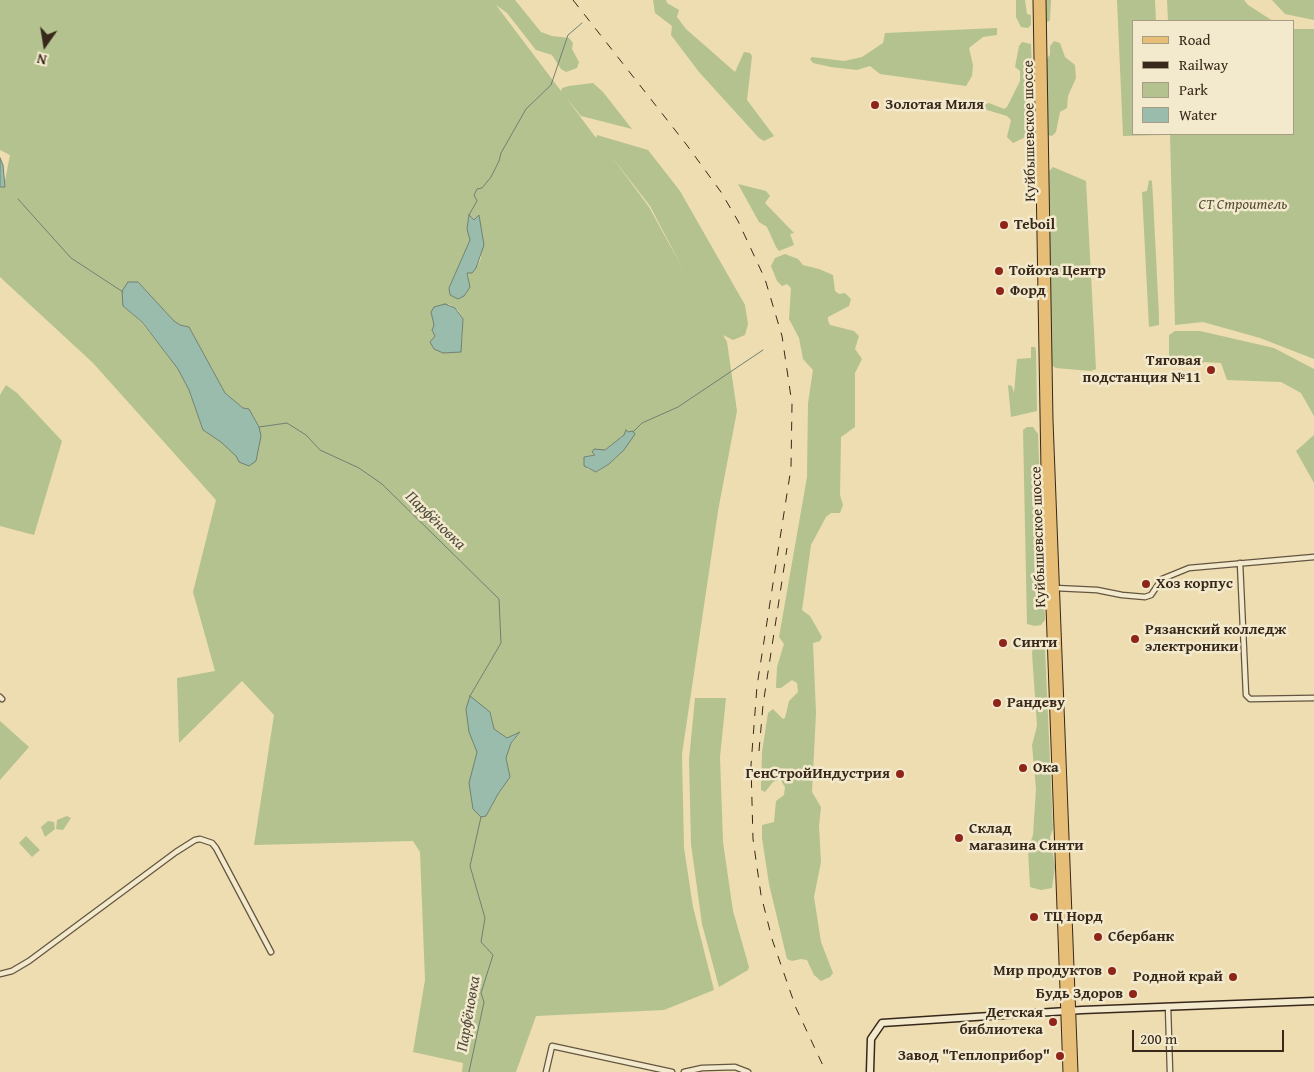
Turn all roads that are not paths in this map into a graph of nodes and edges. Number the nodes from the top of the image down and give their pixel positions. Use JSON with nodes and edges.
{"nodes":[{"id":1,"x":1037,"y":0,"type":"edge"},
{"id":2,"x":1042,"y":0,"type":"edge"},
{"id":3,"x":1314,"y":556,"type":"edge"},
{"id":4,"x":1240,"y":562,"type":"junction"},
{"id":5,"x":1054,"y":588,"type":"junction"},
{"id":6,"x":1314,"y":698,"type":"edge"},
{"id":7,"x":271,"y":952,"type":"dead end"},
{"id":8,"x":0,"y":974,"type":"edge"},
{"id":9,"x":1314,"y":1001,"type":"edge"},
{"id":10,"x":1168,"y":1006,"type":"junction"},
{"id":11,"x":1069,"y":1011,"type":"junction"},
{"id":12,"x":546,"y":1072,"type":"edge"},
{"id":13,"x":672,"y":1072,"type":"edge"},
{"id":14,"x":684,"y":1072,"type":"edge"},
{"id":15,"x":748,"y":1072,"type":"edge"},
{"id":16,"x":870,"y":1072,"type":"edge"},
{"id":17,"x":1067,"y":1072,"type":"edge"},
{"id":18,"x":1074,"y":1072,"type":"edge"},
{"id":19,"x":1170,"y":1072,"type":"edge"}],
"edges":[{"from":1,"to":11,"type":"main road","name":"Куйбышевское шоссе"},
{"from":2,"to":5,"type":"main road","name":"Куйбышевское шоссе"},
{"from":3,"to":4,"type":"street"},
{"from":4,"to":5,"type":"street"},
{"from":4,"to":6,"type":"street"},
{"from":5,"to":11,"type":"main road","name":"Куйбышевское шоссе"},
{"from":7,"to":8,"type":"street"},
{"from":9,"to":10,"type":"street"},
{"from":10,"to":11,"type":"street"},
{"from":10,"to":19,"type":"street"},
{"from":11,"to":16,"type":"street"},
{"from":11,"to":17,"type":"main road","name":"Куйбышевское шоссе"},
{"from":11,"to":18,"type":"main road","name":"Куйбышевское шоссе"},
{"from":12,"to":13,"type":"street"},
{"from":14,"to":15,"type":"street"}]}
